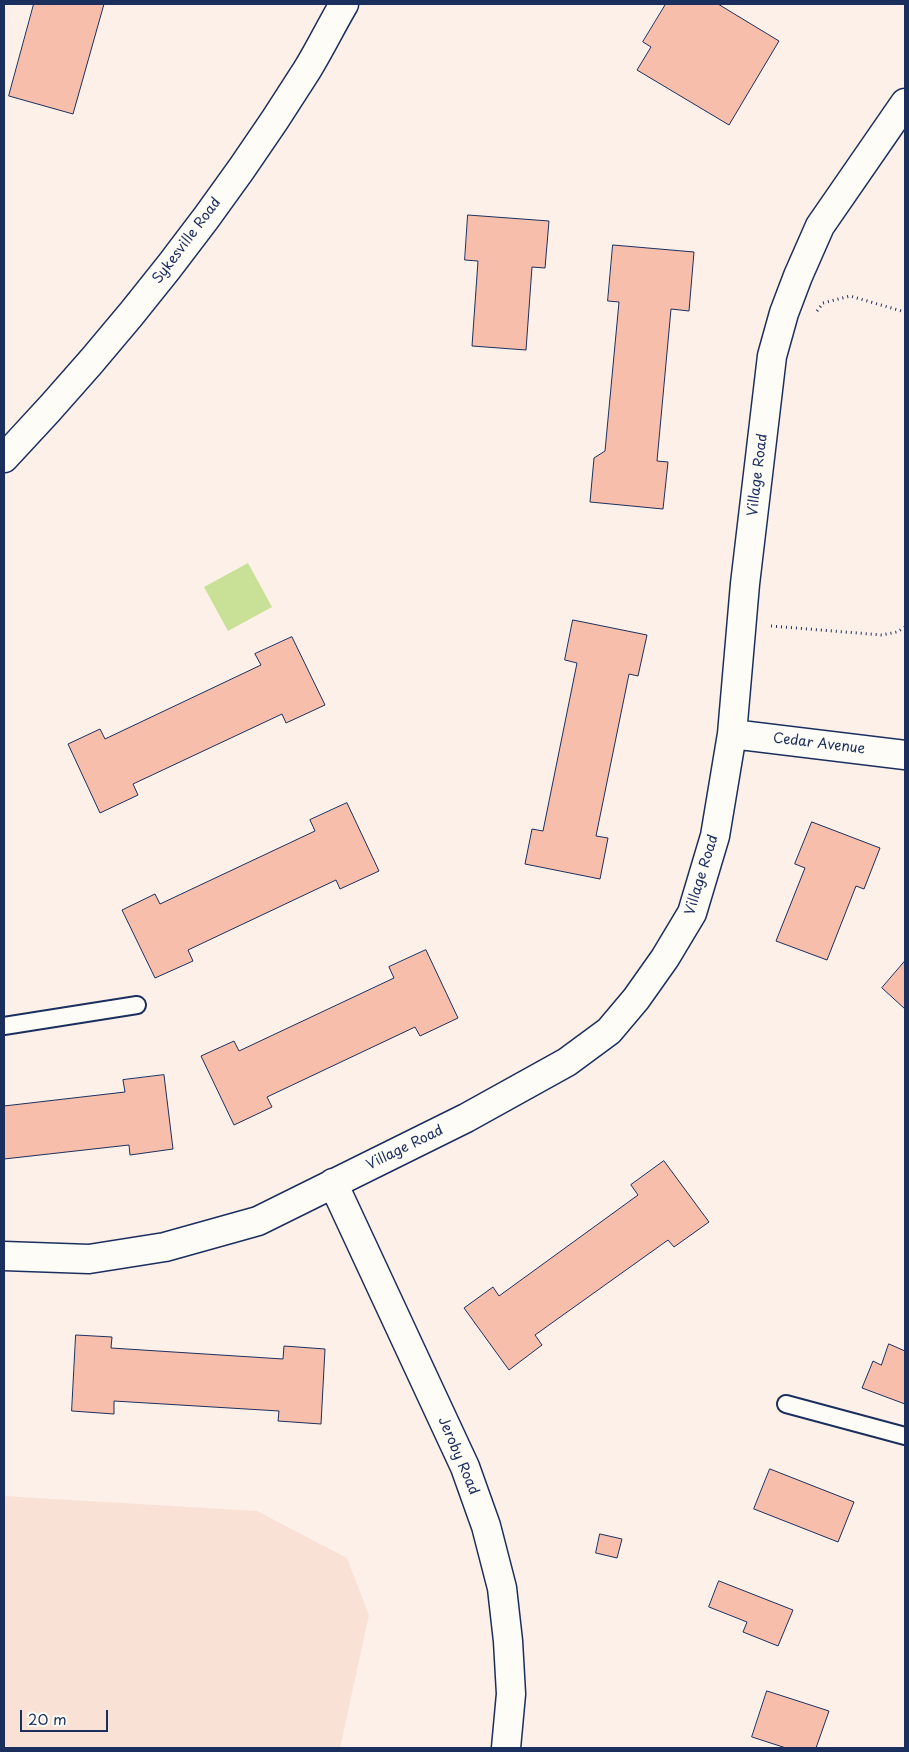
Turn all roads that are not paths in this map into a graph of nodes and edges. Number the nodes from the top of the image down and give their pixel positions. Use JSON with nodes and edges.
{"nodes":[{"id":1,"x":344,"y":4,"type":"edge"},
{"id":2,"x":905,"y":103,"type":"edge"},
{"id":3,"x":4,"y":458,"type":"edge"},
{"id":4,"x":732,"y":734,"type":"junction"},
{"id":5,"x":905,"y":755,"type":"edge"},
{"id":6,"x":137,"y":1005,"type":"dead end"},
{"id":7,"x":4,"y":1026,"type":"edge"},
{"id":8,"x":333,"y":1183,"type":"junction"},
{"id":9,"x":4,"y":1256,"type":"edge"},
{"id":10,"x":786,"y":1404,"type":"dead end"},
{"id":11,"x":905,"y":1436,"type":"edge"},
{"id":12,"x":506,"y":1748,"type":"edge"}],
"edges":[{"from":1,"to":3,"type":"street","name":"Sykesville Road"},
{"from":2,"to":4,"type":"street","name":"Village Road"},
{"from":4,"to":5,"type":"street","name":"Cedar Avenue"},
{"from":4,"to":8,"type":"street","name":"Village Road"},
{"from":6,"to":7,"type":"lane"},
{"from":8,"to":9,"type":"street","name":"Village Road"},
{"from":8,"to":12,"type":"street","name":"Jeroby Road"},
{"from":10,"to":11,"type":"lane"}]}
